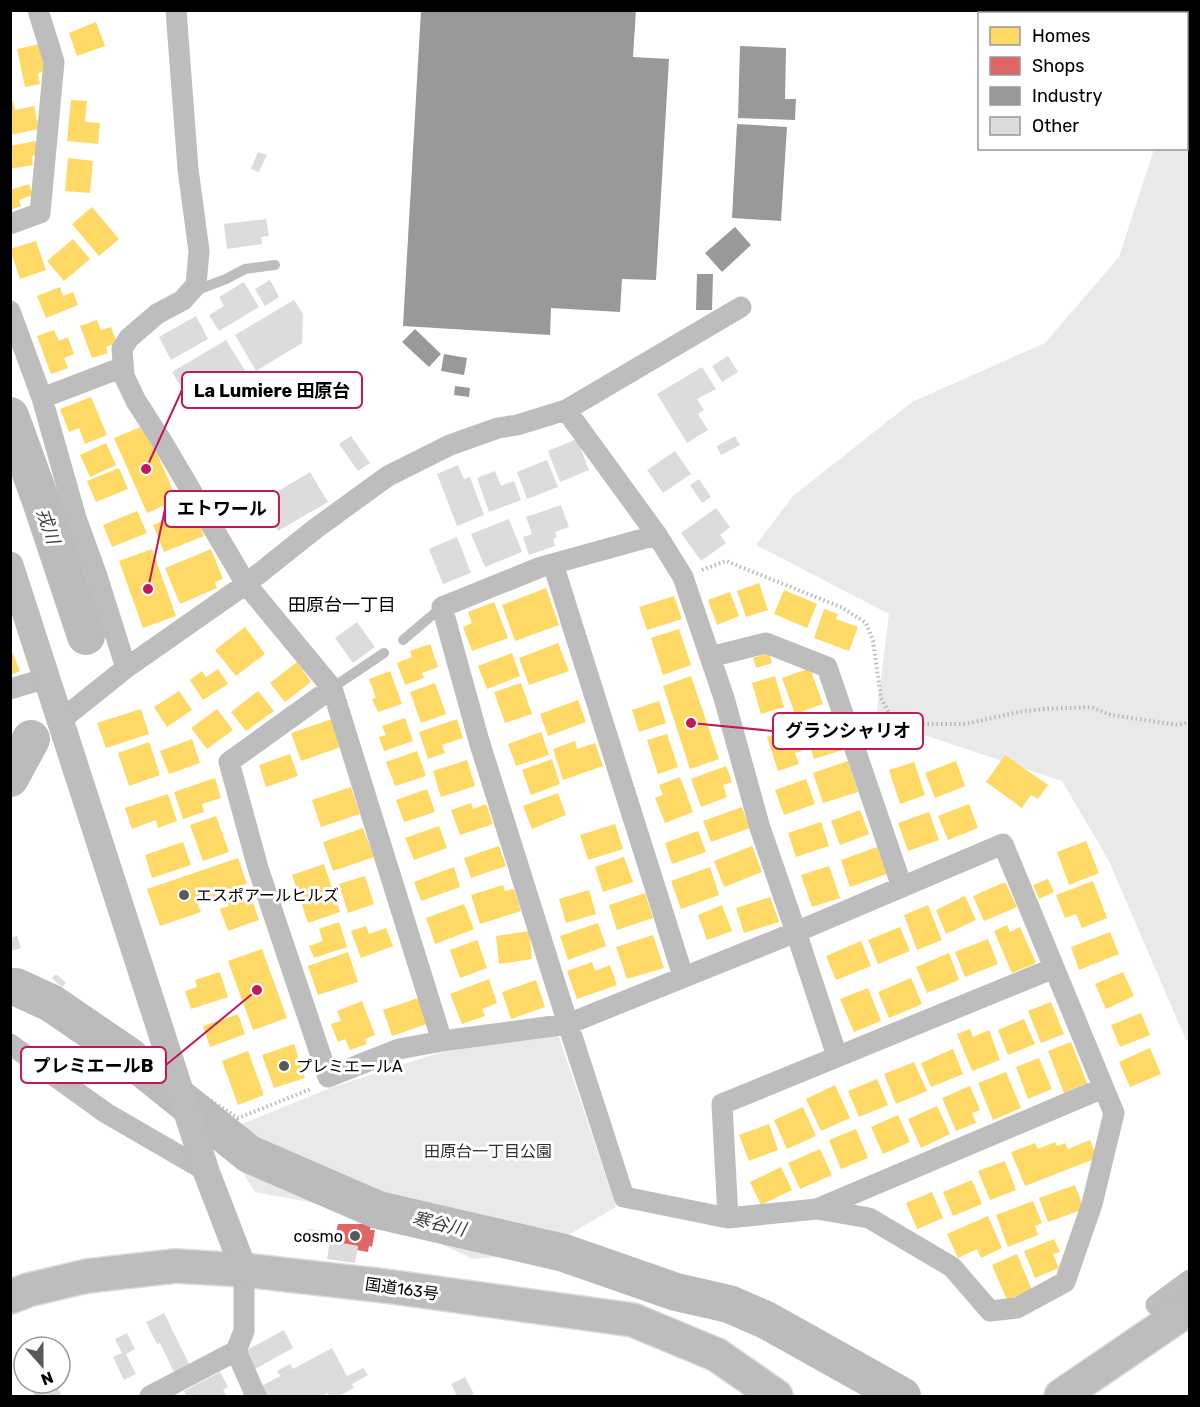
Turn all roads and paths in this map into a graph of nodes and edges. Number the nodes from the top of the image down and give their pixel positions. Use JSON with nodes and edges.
{"nodes":[{"id":1,"x":38,"y":10,"type":"edge"},
{"id":2,"x":176,"y":10,"type":"edge"},
{"id":3,"x":10,"y":224,"type":"edge"},
{"id":4,"x":275,"y":266,"type":"dead end"},
{"id":5,"x":189,"y":293,"type":"junction"},
{"id":6,"x":741,"y":307,"type":"dead end"},
{"id":7,"x":10,"y":311,"type":"edge"},
{"id":8,"x":123,"y":367,"type":"junction"},
{"id":9,"x":42,"y":398,"type":"junction"},
{"id":10,"x":566,"y":410,"type":"junction"},
{"id":11,"x":657,"y":536,"type":"junction"},
{"id":12,"x":553,"y":564,"type":"junction"},
{"id":13,"x":10,"y":565,"type":"edge"},
{"id":14,"x":683,"y":577,"type":"junction"},
{"id":15,"x":246,"y":584,"type":"junction"},
{"id":16,"x":442,"y":607,"type":"junction"},
{"id":17,"x":403,"y":640,"type":"dead end"},
{"id":18,"x":384,"y":653,"type":"dead end"},
{"id":19,"x":710,"y":657,"type":"junction"},
{"id":20,"x":126,"y":668,"type":"junction"},
{"id":21,"x":47,"y":678,"type":"junction"},
{"id":22,"x":333,"y":688,"type":"junction"},
{"id":23,"x":10,"y":689,"type":"edge"},
{"id":24,"x":61,"y":720,"type":"junction"},
{"id":25,"x":1190,"y":722,"type":"edge"},
{"id":26,"x":902,"y":887,"type":"junction"},
{"id":27,"x":796,"y":932,"type":"junction"},
{"id":28,"x":1054,"y":968,"type":"junction"},
{"id":29,"x":683,"y":976,"type":"junction"},
{"id":30,"x":568,"y":1024,"type":"junction"},
{"id":31,"x":442,"y":1041,"type":"junction"},
{"id":32,"x":10,"y":1044,"type":"edge"},
{"id":33,"x":837,"y":1056,"type":"junction"},
{"id":34,"x":328,"y":1077,"type":"junction"},
{"id":35,"x":1103,"y":1088,"type":"junction"},
{"id":36,"x":202,"y":1094,"type":"dead end"},
{"id":37,"x":206,"y":1171,"type":"junction"},
{"id":38,"x":817,"y":1209,"type":"junction"},
{"id":39,"x":728,"y":1218,"type":"junction"},
{"id":40,"x":244,"y":1270,"type":"junction"},
{"id":41,"x":1190,"y":1280,"type":"edge"},
{"id":42,"x":10,"y":1297,"type":"edge"},
{"id":43,"x":1156,"y":1305,"type":"dead end"},
{"id":44,"x":1190,"y":1308,"type":"edge"},
{"id":45,"x":236,"y":1351,"type":"junction"},
{"id":46,"x":150,"y":1396,"type":"edge"},
{"id":47,"x":256,"y":1396,"type":"edge"},
{"id":48,"x":776,"y":1396,"type":"edge"},
{"id":49,"x":1061,"y":1396,"type":"edge"}],
"edges":[{"from":1,"to":3,"type":"street"},
{"from":2,"to":5,"type":"street"},
{"from":4,"to":5,"type":"lane"},
{"from":5,"to":8,"type":"street"},
{"from":6,"to":10,"type":"street"},
{"from":7,"to":9,"type":"street"},
{"from":8,"to":9,"type":"street"},
{"from":8,"to":15,"type":"street"},
{"from":9,"to":20,"type":"street"},
{"from":10,"to":11,"type":"street"},
{"from":10,"to":15,"type":"street"},
{"from":11,"to":12,"type":"street"},
{"from":11,"to":14,"type":"street"},
{"from":12,"to":16,"type":"street"},
{"from":12,"to":29,"type":"street"},
{"from":13,"to":21,"type":"street"},
{"from":14,"to":19,"type":"street"},
{"from":14,"to":25,"type":"path"},
{"from":15,"to":20,"type":"street"},
{"from":15,"to":22,"type":"street"},
{"from":16,"to":17,"type":"lane"},
{"from":16,"to":30,"type":"street"},
{"from":18,"to":22,"type":"lane"},
{"from":19,"to":26,"type":"street"},
{"from":19,"to":27,"type":"street"},
{"from":20,"to":24,"type":"street"},
{"from":21,"to":23,"type":"street"},
{"from":21,"to":24,"type":"street"},
{"from":22,"to":31,"type":"street"},
{"from":22,"to":34,"type":"street"},
{"from":24,"to":37,"type":"street"},
{"from":26,"to":27,"type":"street"},
{"from":26,"to":28,"type":"street"},
{"from":27,"to":29,"type":"street"},
{"from":27,"to":33,"type":"street"},
{"from":28,"to":33,"type":"street"},
{"from":28,"to":35,"type":"street"},
{"from":29,"to":30,"type":"street"},
{"from":30,"to":31,"type":"street"},
{"from":30,"to":39,"type":"street"},
{"from":31,"to":34,"type":"street"},
{"from":32,"to":37,"type":"street"},
{"from":33,"to":39,"type":"street"},
{"from":34,"to":36,"type":"path"},
{"from":35,"to":38,"type":"street"},
{"from":35,"to":38,"type":"street"},
{"from":37,"to":40,"type":"street"},
{"from":38,"to":39,"type":"street"},
{"from":40,"to":42,"type":"highway","name":"国道163号"},
{"from":40,"to":45,"type":"street"},
{"from":40,"to":48,"type":"highway","name":"国道163号"},
{"from":41,"to":43,"type":"street"},
{"from":44,"to":49,"type":"highway"},
{"from":45,"to":46,"type":"street"},
{"from":45,"to":47,"type":"street"}]}
